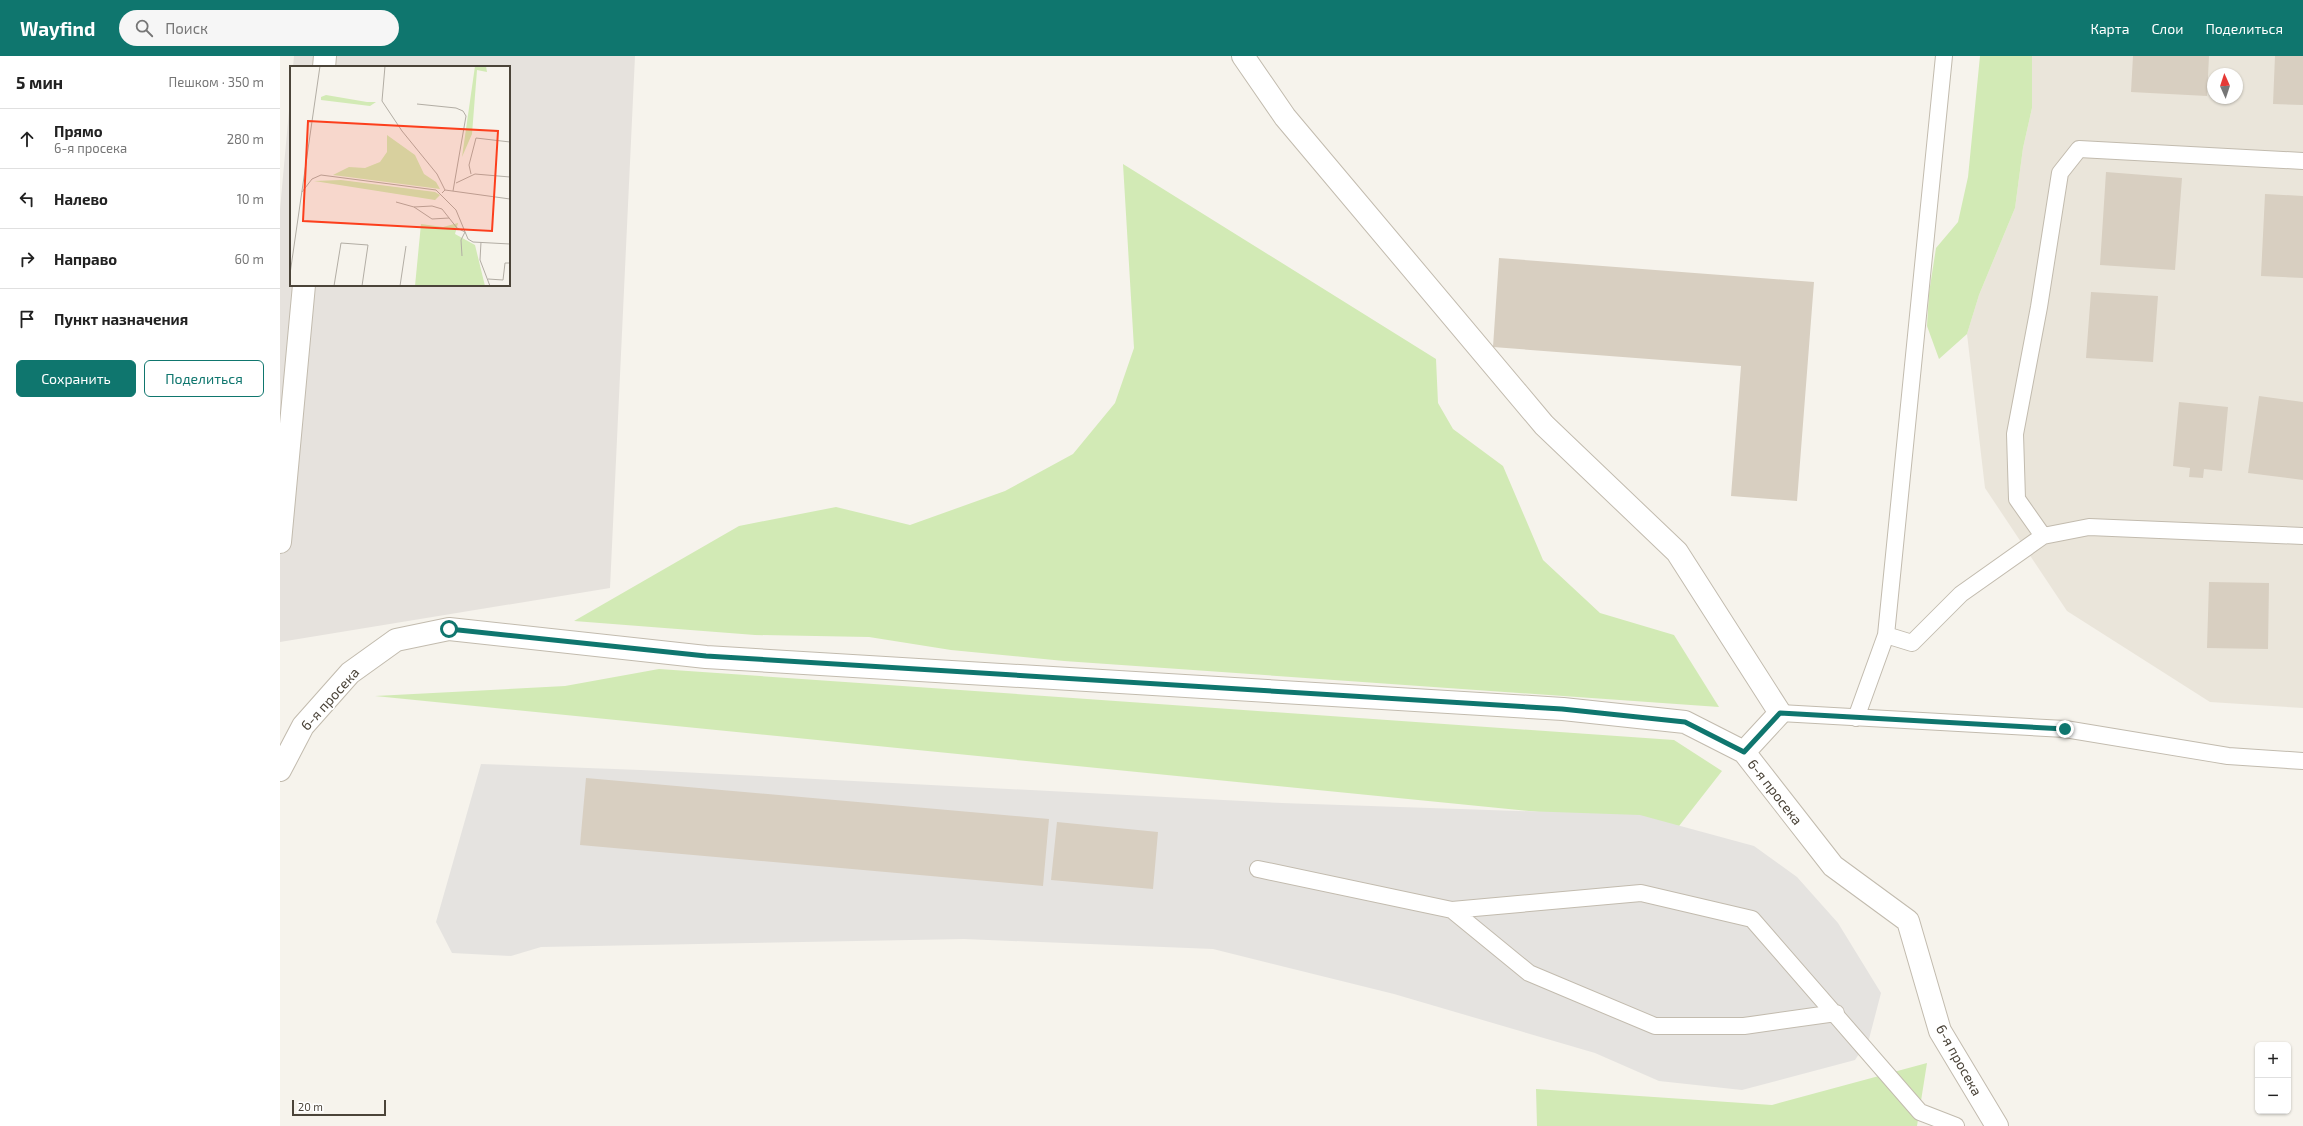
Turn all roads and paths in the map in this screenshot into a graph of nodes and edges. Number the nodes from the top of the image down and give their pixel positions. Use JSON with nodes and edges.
{"nodes":[{"id":1,"x":325,"y":56,"type":"edge"},
{"id":2,"x":1243,"y":56,"type":"edge"},
{"id":3,"x":1944,"y":56,"type":"edge"},
{"id":4,"x":324,"y":66,"type":"edge"},
{"id":5,"x":2303,"y":161,"type":"edge"},
{"id":6,"x":304,"y":286,"type":"edge"},
{"id":7,"x":2044,"y":536,"type":"junction"},
{"id":8,"x":2303,"y":536,"type":"edge"},
{"id":9,"x":280,"y":542,"type":"edge"},
{"id":10,"x":1886,"y":635,"type":"junction"},
{"id":11,"x":1780,"y":713,"type":"junction"},
{"id":12,"x":1856,"y":718,"type":"junction"},
{"id":13,"x":1744,"y":752,"type":"junction"},
{"id":14,"x":2303,"y":761,"type":"edge"},
{"id":15,"x":280,"y":770,"type":"edge"},
{"id":16,"x":1258,"y":869,"type":"dead end"},
{"id":17,"x":1452,"y":910,"type":"junction"},
{"id":18,"x":1836,"y":1013,"type":"junction"},
{"id":19,"x":1956,"y":1126,"type":"edge"},
{"id":20,"x":1997,"y":1126,"type":"edge"}],
"edges":[{"from":1,"to":4,"type":"street"},
{"from":2,"to":11,"type":"street"},
{"from":3,"to":10,"type":"lane"},
{"from":5,"to":7,"type":"lane"},
{"from":6,"to":9,"type":"street"},
{"from":7,"to":8,"type":"lane"},
{"from":7,"to":10,"type":"lane"},
{"from":10,"to":12,"type":"lane"},
{"from":11,"to":12,"type":"lane"},
{"from":11,"to":13,"type":"street"},
{"from":12,"to":14,"type":"lane"},
{"from":13,"to":15,"type":"street","name":"6-я просека"},
{"from":13,"to":20,"type":"street","name":"6-я просека"},
{"from":16,"to":17,"type":"lane"},
{"from":17,"to":18,"type":"lane"},
{"from":17,"to":18,"type":"lane"},
{"from":18,"to":19,"type":"lane"}]}
